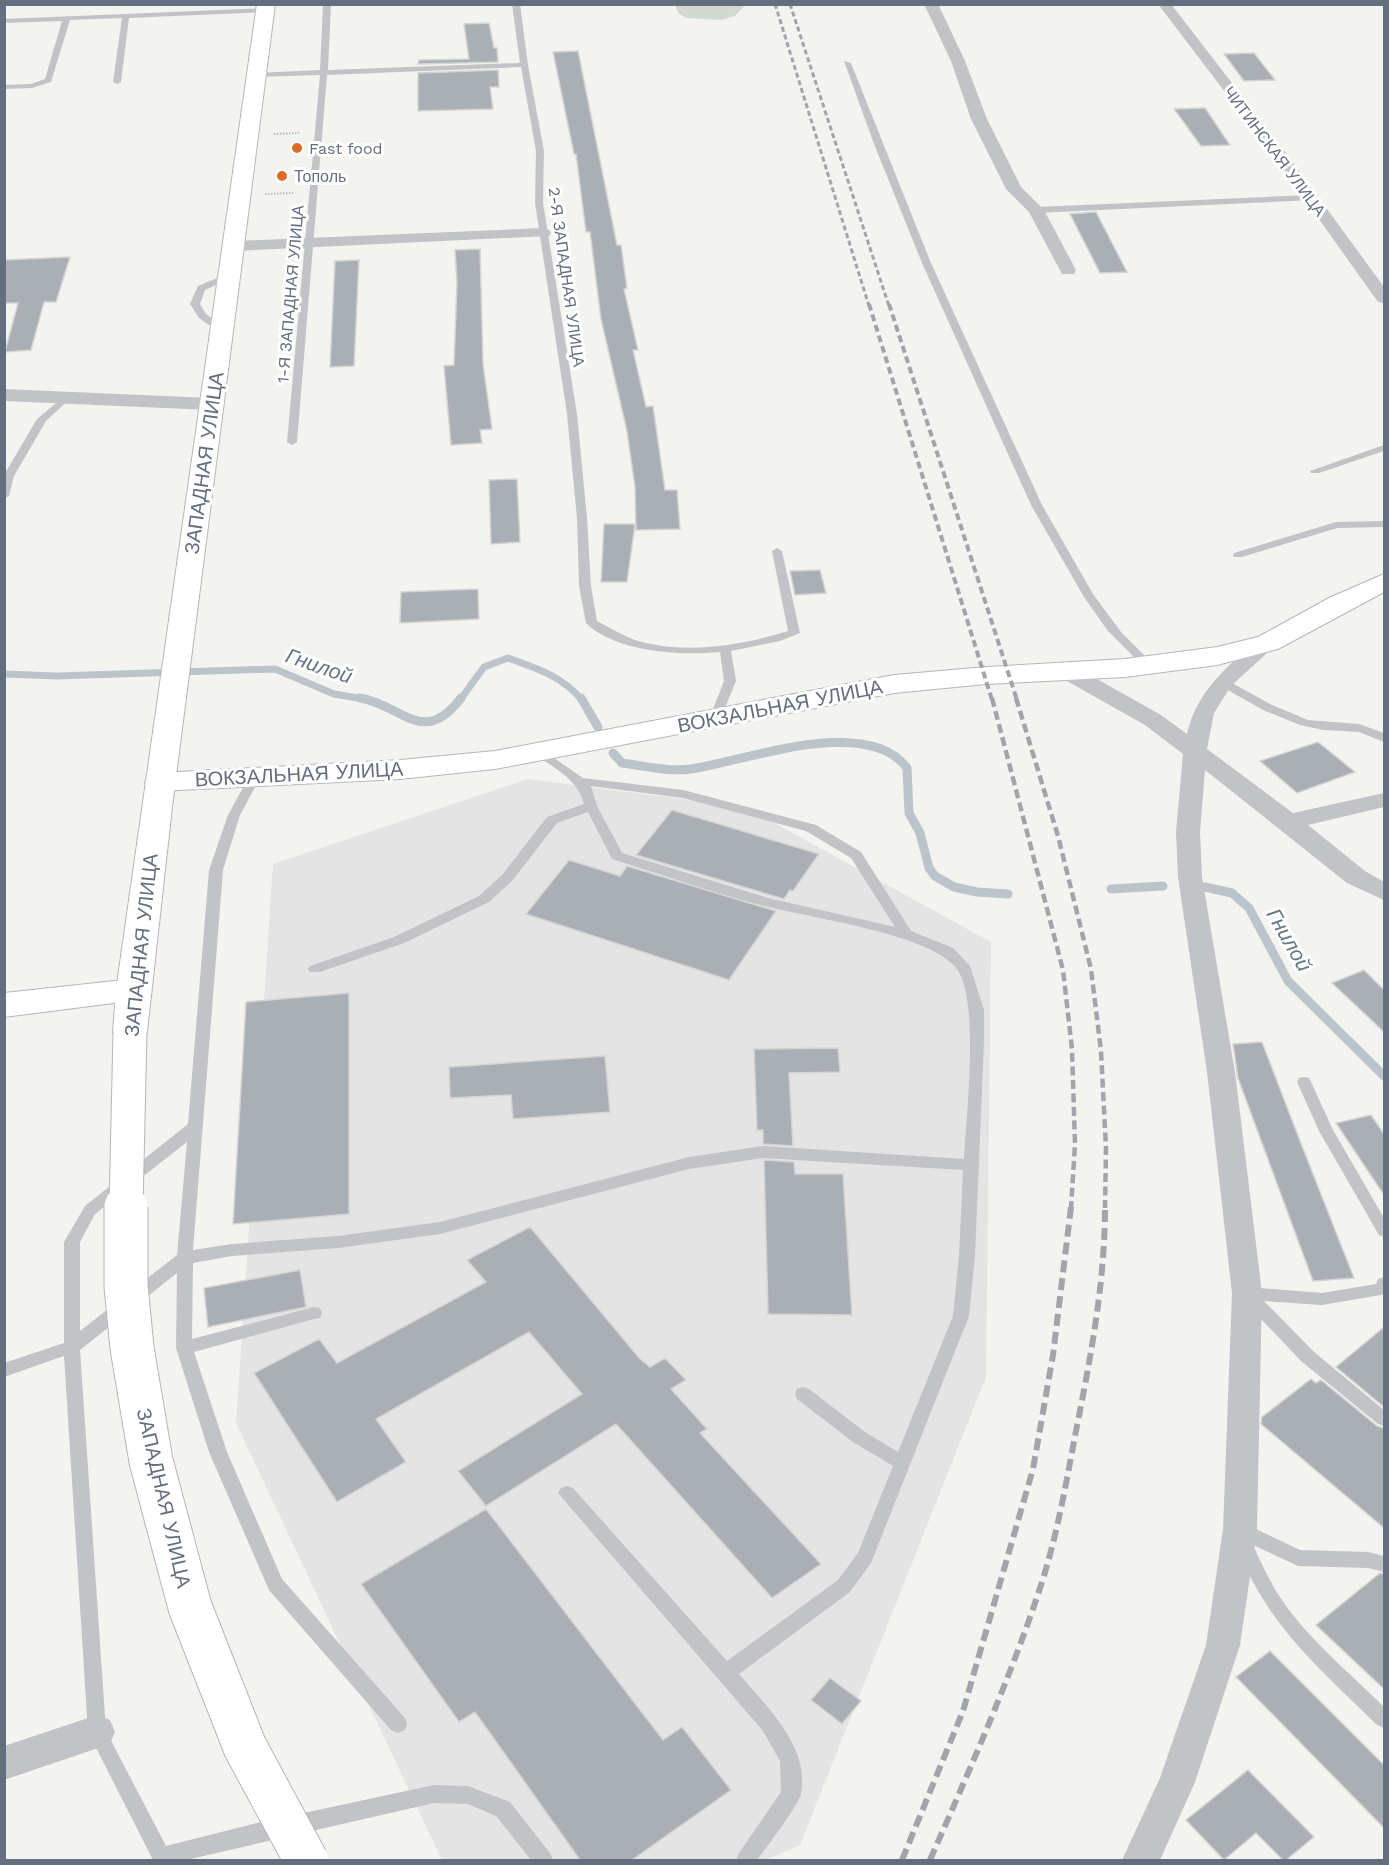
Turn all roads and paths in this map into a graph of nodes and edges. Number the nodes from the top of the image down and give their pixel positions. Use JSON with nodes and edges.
{"nodes":[{"id":1,"x":327,"y":4,"type":"edge"},
{"id":2,"x":516,"y":4,"type":"edge"},
{"id":3,"x":931,"y":4,"type":"edge"},
{"id":4,"x":1164,"y":4,"type":"edge"},
{"id":5,"x":103,"y":7,"type":"dead end"},
{"id":6,"x":266,"y":7,"type":"edge"},
{"id":7,"x":113,"y":15,"type":"junction"},
{"id":8,"x":126,"y":15,"type":"junction"},
{"id":9,"x":67,"y":17,"type":"junction"},
{"id":10,"x":4,"y":21,"type":"edge"},
{"id":11,"x":847,"y":63,"type":"dead end"},
{"id":12,"x":524,"y":65,"type":"junction"},
{"id":13,"x":324,"y":72,"type":"junction"},
{"id":14,"x":256,"y":75,"type":"junction"},
{"id":15,"x":117,"y":82,"type":"dead end"},
{"id":16,"x":4,"y":87,"type":"edge"},
{"id":17,"x":321,"y":132,"type":"junction"},
{"id":18,"x":248,"y":135,"type":"junction"},
{"id":19,"x":315,"y":193,"type":"junction"},
{"id":20,"x":240,"y":195,"type":"junction"},
{"id":21,"x":1310,"y":198,"type":"junction"},
{"id":22,"x":1036,"y":210,"type":"junction"},
{"id":23,"x":543,"y":233,"type":"junction"},
{"id":24,"x":308,"y":243,"type":"junction"},
{"id":25,"x":234,"y":246,"type":"junction"},
{"id":26,"x":1068,"y":270,"type":"dead end"},
{"id":27,"x":1384,"y":298,"type":"edge"},
{"id":28,"x":4,"y":394,"type":"edge"},
{"id":29,"x":68,"y":396,"type":"junction"},
{"id":30,"x":211,"y":404,"type":"junction"},
{"id":31,"x":292,"y":442,"type":"dead end"},
{"id":32,"x":1384,"y":448,"type":"edge"},
{"id":33,"x":1315,"y":471,"type":"dead end"},
{"id":34,"x":4,"y":496,"type":"edge"},
{"id":35,"x":1384,"y":524,"type":"edge"},
{"id":36,"x":777,"y":551,"type":"dead end"},
{"id":37,"x":1238,"y":555,"type":"dead end"},
{"id":38,"x":1384,"y":582,"type":"edge"},
{"id":39,"x":1266,"y":644,"type":"junction"},
{"id":40,"x":725,"y":649,"type":"junction"},
{"id":41,"x":1151,"y":668,"type":"junction"},
{"id":42,"x":1066,"y":671,"type":"junction"},
{"id":43,"x":1222,"y":682,"type":"junction"},
{"id":44,"x":716,"y":717,"type":"junction"},
{"id":45,"x":1384,"y":738,"type":"edge"},
{"id":46,"x":1195,"y":751,"type":"junction"},
{"id":47,"x":541,"y":753,"type":"junction"},
{"id":48,"x":255,"y":776,"type":"junction"},
{"id":49,"x":579,"y":781,"type":"junction"},
{"id":50,"x":160,"y":782,"type":"junction"},
{"id":51,"x":1384,"y":800,"type":"edge"},
{"id":52,"x":591,"y":806,"type":"junction"},
{"id":53,"x":1289,"y":822,"type":"junction"},
{"id":54,"x":1384,"y":892,"type":"edge"},
{"id":55,"x":906,"y":934,"type":"junction"},
{"id":56,"x":315,"y":969,"type":"dead end"},
{"id":57,"x":133,"y":991,"type":"junction"},
{"id":58,"x":4,"y":1005,"type":"edge"},
{"id":59,"x":1305,"y":1082,"type":"dead end"},
{"id":60,"x":195,"y":1127,"type":"junction"},
{"id":61,"x":971,"y":1165,"type":"junction"},
{"id":62,"x":1384,"y":1231,"type":"edge"},
{"id":63,"x":185,"y":1258,"type":"junction"},
{"id":64,"x":1383,"y":1288,"type":"edge"},
{"id":65,"x":1247,"y":1293,"type":"junction"},
{"id":66,"x":314,"y":1313,"type":"dead end"},
{"id":67,"x":72,"y":1347,"type":"junction"},
{"id":68,"x":184,"y":1348,"type":"junction"},
{"id":69,"x":4,"y":1370,"type":"edge"},
{"id":70,"x":803,"y":1394,"type":"dead end"},
{"id":71,"x":1384,"y":1419,"type":"edge"},
{"id":72,"x":902,"y":1463,"type":"junction"},
{"id":73,"x":567,"y":1493,"type":"dead end"},
{"id":74,"x":1240,"y":1529,"type":"junction"},
{"id":75,"x":1384,"y":1564,"type":"edge"},
{"id":76,"x":726,"y":1673,"type":"junction"},
{"id":77,"x":1384,"y":1719,"type":"edge"},
{"id":78,"x":398,"y":1724,"type":"dead end"},
{"id":79,"x":97,"y":1731,"type":"junction"},
{"id":80,"x":4,"y":1763,"type":"edge"},
{"id":81,"x":162,"y":1859,"type":"edge"},
{"id":82,"x":306,"y":1860,"type":"edge"},
{"id":83,"x":543,"y":1860,"type":"edge"},
{"id":84,"x":746,"y":1860,"type":"edge"},
{"id":85,"x":1141,"y":1860,"type":"edge"}],
"edges":[{"from":1,"to":13,"type":"lane","name":"1-Я ЗАПАДНАЯ УЛИЦА"},
{"from":2,"to":12,"type":"lane","name":"2-Я ЗАПАДНАЯ УЛИЦА"},
{"from":3,"to":22,"type":"street"},
{"from":4,"to":21,"type":"street","name":"ЧИТИНСКАЯ УЛИЦА"},
{"from":5,"to":7,"type":"lane"},
{"from":6,"to":8,"type":"lane"},
{"from":6,"to":14,"type":"main road","name":"ЗАПАДНАЯ УЛИЦА"},
{"from":7,"to":8,"type":"lane"},
{"from":7,"to":9,"type":"lane"},
{"from":8,"to":15,"type":"lane"},
{"from":9,"to":10,"type":"lane"},
{"from":9,"to":16,"type":"lane"},
{"from":11,"to":41,"type":"lane"},
{"from":12,"to":13,"type":"lane"},
{"from":12,"to":23,"type":"lane","name":"2-Я ЗАПАДНАЯ УЛИЦА"},
{"from":13,"to":14,"type":"lane"},
{"from":13,"to":17,"type":"lane","name":"1-Я ЗАПАДНАЯ УЛИЦА"},
{"from":14,"to":18,"type":"main road","name":"ЗАПАДНАЯ УЛИЦА"},
{"from":17,"to":18,"type":"path"},
{"from":17,"to":19,"type":"lane","name":"1-Я ЗАПАДНАЯ УЛИЦА"},
{"from":18,"to":20,"type":"main road","name":"ЗАПАДНАЯ УЛИЦА"},
{"from":19,"to":20,"type":"path"},
{"from":19,"to":24,"type":"lane","name":"1-Я ЗАПАДНАЯ УЛИЦА"},
{"from":20,"to":25,"type":"main road","name":"ЗАПАДНАЯ УЛИЦА"},
{"from":21,"to":22,"type":"lane"},
{"from":21,"to":27,"type":"street","name":"ЧИТИНСКАЯ УЛИЦА"},
{"from":22,"to":26,"type":"street"},
{"from":23,"to":24,"type":"street"},
{"from":23,"to":40,"type":"lane","name":"2-Я ЗАПАДНАЯ УЛИЦА"},
{"from":24,"to":25,"type":"street"},
{"from":24,"to":31,"type":"lane","name":"1-Я ЗАПАДНАЯ УЛИЦА"},
{"from":25,"to":30,"type":"main road","name":"ЗАПАДНАЯ УЛИЦА"},
{"from":28,"to":29,"type":"street"},
{"from":29,"to":30,"type":"street"},
{"from":29,"to":34,"type":"lane"},
{"from":30,"to":50,"type":"main road","name":"ЗАПАДНАЯ УЛИЦА"},
{"from":32,"to":33,"type":"lane"},
{"from":35,"to":37,"type":"lane"},
{"from":36,"to":40,"type":"lane"},
{"from":38,"to":39,"type":"main road","name":"ВОКЗАЛЬНАЯ УЛИЦА"},
{"from":39,"to":41,"type":"main road","name":"ВОКЗАЛЬНАЯ УЛИЦА"},
{"from":39,"to":43,"type":"street"},
{"from":40,"to":44,"type":"lane"},
{"from":41,"to":42,"type":"main road","name":"ВОКЗАЛЬНАЯ УЛИЦА"},
{"from":42,"to":44,"type":"main road","name":"ВОКЗАЛЬНАЯ УЛИЦА"},
{"from":42,"to":46,"type":"street"},
{"from":43,"to":45,"type":"lane"},
{"from":43,"to":46,"type":"street"},
{"from":44,"to":47,"type":"main road","name":"ВОКЗАЛЬНАЯ УЛИЦА"},
{"from":46,"to":53,"type":"street"},
{"from":46,"to":65,"type":"street"},
{"from":47,"to":48,"type":"main road","name":"ВОКЗАЛЬНАЯ УЛИЦА"},
{"from":47,"to":49,"type":"lane"},
{"from":48,"to":50,"type":"main road","name":"ВОКЗАЛЬНАЯ УЛИЦА"},
{"from":48,"to":60,"type":"lane"},
{"from":49,"to":52,"type":"lane"},
{"from":49,"to":55,"type":"lane"},
{"from":50,"to":57,"type":"main road","name":"ЗАПАДНАЯ УЛИЦА"},
{"from":51,"to":53,"type":"street"},
{"from":52,"to":55,"type":"lane"},
{"from":52,"to":56,"type":"lane"},
{"from":53,"to":54,"type":"street"},
{"from":55,"to":61,"type":"lane"},
{"from":57,"to":58,"type":"main road"},
{"from":57,"to":82,"type":"main road","name":"ЗАПАДНАЯ УЛИЦА","bridge":true},
{"from":59,"to":62,"type":"lane"},
{"from":60,"to":63,"type":"lane"},
{"from":60,"to":67,"type":"lane"},
{"from":61,"to":63,"type":"lane"},
{"from":61,"to":72,"type":"lane"},
{"from":63,"to":67,"type":"lane"},
{"from":63,"to":68,"type":"lane"},
{"from":64,"to":65,"type":"lane"},
{"from":65,"to":71,"type":"lane"},
{"from":65,"to":74,"type":"street"},
{"from":66,"to":68,"type":"lane"},
{"from":67,"to":69,"type":"lane"},
{"from":67,"to":79,"type":"lane"},
{"from":68,"to":78,"type":"lane"},
{"from":70,"to":72,"type":"lane"},
{"from":72,"to":76,"type":"lane"},
{"from":73,"to":76,"type":"lane"},
{"from":74,"to":75,"type":"lane"},
{"from":74,"to":77,"type":"lane"},
{"from":74,"to":85,"type":"street"},
{"from":76,"to":84,"type":"lane"},
{"from":79,"to":80,"type":"street"},
{"from":79,"to":81,"type":"lane"},
{"from":81,"to":83,"type":"lane"}]}
